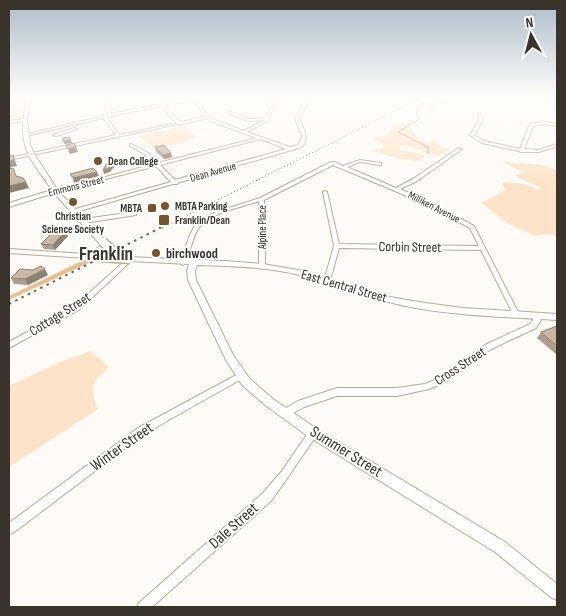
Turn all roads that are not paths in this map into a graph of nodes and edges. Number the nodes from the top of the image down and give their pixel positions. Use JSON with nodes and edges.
{"nodes":[{"id":1,"x":25,"y":126,"type":"edge"},
{"id":2,"x":78,"y":126,"type":"edge"},
{"id":3,"x":110,"y":126,"type":"edge"},
{"id":4,"x":171,"y":126,"type":"edge"},
{"id":5,"x":229,"y":126,"type":"edge"},
{"id":6,"x":259,"y":126,"type":"edge"},
{"id":7,"x":300,"y":126,"type":"edge"},
{"id":8,"x":477,"y":126,"type":"edge"},
{"id":9,"x":530,"y":126,"type":"edge"},
{"id":10,"x":74,"y":127,"type":"junction"},
{"id":11,"x":244,"y":132,"type":"junction"},
{"id":12,"x":77,"y":134,"type":"dead end"},
{"id":13,"x":26,"y":135,"type":"junction"},
{"id":14,"x":55,"y":135,"type":"dead end"},
{"id":15,"x":118,"y":136,"type":"junction"},
{"id":16,"x":260,"y":138,"type":"junction"},
{"id":17,"x":131,"y":145,"type":"dead end"},
{"id":18,"x":557,"y":145,"type":"edge"},
{"id":19,"x":291,"y":149,"type":"junction"},
{"id":20,"x":460,"y":149,"type":"dead end"},
{"id":21,"x":521,"y":150,"type":"junction"},
{"id":22,"x":31,"y":154,"type":"junction"},
{"id":23,"x":9,"y":159,"type":"edge"},
{"id":24,"x":333,"y":163,"type":"joint"},
{"id":25,"x":379,"y":164,"type":"dead end"},
{"id":26,"x":157,"y":165,"type":"junction"},
{"id":27,"x":343,"y":167,"type":"junction"},
{"id":28,"x":175,"y":183,"type":"junction"},
{"id":29,"x":397,"y":189,"type":"junction"},
{"id":30,"x":56,"y":191,"type":"junction"},
{"id":31,"x":325,"y":192,"type":"dead end"},
{"id":32,"x":262,"y":199,"type":"junction"},
{"id":33,"x":9,"y":204,"type":"edge"},
{"id":34,"x":74,"y":211,"type":"junction"},
{"id":35,"x":134,"y":214,"type":"dead end"},
{"id":36,"x":84,"y":221,"type":"junction"},
{"id":37,"x":103,"y":242,"type":"junction"},
{"id":38,"x":337,"y":246,"type":"junction"},
{"id":39,"x":483,"y":248,"type":"junction"},
{"id":40,"x":9,"y":251,"type":"edge"},
{"id":41,"x":86,"y":256,"type":"junction"},
{"id":42,"x":130,"y":260,"type":"junction"},
{"id":43,"x":188,"y":263,"type":"junction"},
{"id":44,"x":262,"y":267,"type":"junction"},
{"id":45,"x":327,"y":281,"type":"junction"},
{"id":46,"x":516,"y":314,"type":"junction"},
{"id":47,"x":536,"y":315,"type":"junction"},
{"id":48,"x":557,"y":317,"type":"edge"},
{"id":49,"x":9,"y":345,"type":"edge"},
{"id":50,"x":242,"y":375,"type":"junction"},
{"id":51,"x":286,"y":413,"type":"junction"},
{"id":52,"x":313,"y":432,"type":"junction"},
{"id":53,"x":9,"y":529,"type":"edge"},
{"id":54,"x":557,"y":593,"type":"edge"},
{"id":55,"x":143,"y":607,"type":"edge"}],
"edges":[{"from":1,"to":13,"type":"main road"},
{"from":2,"to":10,"type":"street"},
{"from":3,"to":15,"type":"street"},
{"from":4,"to":15,"type":"street"},
{"from":5,"to":11,"type":"street"},
{"from":6,"to":11,"type":"street"},
{"from":7,"to":19,"type":"street"},
{"from":8,"to":21,"type":"street"},
{"from":9,"to":21,"type":"street"},
{"from":10,"to":12,"type":"street"},
{"from":10,"to":13,"type":"street"},
{"from":10,"to":14,"type":"street"},
{"from":11,"to":16,"type":"street"},
{"from":13,"to":22,"type":"main road"},
{"from":15,"to":22,"type":"street"},
{"from":16,"to":19,"type":"street"},
{"from":16,"to":26,"type":"street","name":"Emmons Street"},
{"from":17,"to":26,"type":"street"},
{"from":18,"to":21,"type":"street"},
{"from":19,"to":28,"type":"street","name":"Dean Avenue"},
{"from":20,"to":29,"type":"street"},
{"from":22,"to":23,"type":"street"},
{"from":22,"to":30,"type":"main road"},
{"from":24,"to":27,"type":"street","name":"Milliken Avenue"},
{"from":24,"to":32,"type":"street","name":"Alpine Place"},
{"from":25,"to":27,"type":"street"},
{"from":26,"to":28,"type":"street"},
{"from":26,"to":30,"type":"street","name":"Emmons Street"},
{"from":27,"to":29,"type":"street","name":"Milliken Avenue"},
{"from":28,"to":34,"type":"street","name":"Dean Avenue"},
{"from":29,"to":39,"type":"street","name":"Milliken Avenue"},
{"from":30,"to":33,"type":"main road","name":"Emmons Street"},
{"from":30,"to":34,"type":"main road"},
{"from":31,"to":38,"type":"street"},
{"from":32,"to":43,"type":"street"},
{"from":32,"to":44,"type":"street","name":"Alpine Place"},
{"from":34,"to":36,"type":"main road"},
{"from":35,"to":36,"type":"street"},
{"from":36,"to":37,"type":"main road"},
{"from":37,"to":41,"type":"main road","bridge":true},
{"from":37,"to":42,"type":"main road","bridge":true},
{"from":38,"to":39,"type":"street","name":"Corbin Street"},
{"from":38,"to":45,"type":"street"},
{"from":39,"to":46,"type":"street","name":"Milliken Avenue"},
{"from":40,"to":41,"type":"main road","name":"East Central Street"},
{"from":41,"to":42,"type":"main road","name":"East Central Street","bridge":true},
{"from":42,"to":43,"type":"main road","name":"East Central Street"},
{"from":42,"to":49,"type":"street","name":"Cottage Street"},
{"from":43,"to":44,"type":"main road","name":"East Central Street"},
{"from":43,"to":50,"type":"main road","name":"Summer Street"},
{"from":44,"to":45,"type":"main road","name":"East Central Street"},
{"from":45,"to":46,"type":"main road","name":"East Central Street"},
{"from":46,"to":47,"type":"main road","name":"East Central Street"},
{"from":47,"to":48,"type":"main road","name":"East Central Street"},
{"from":47,"to":51,"type":"street","name":"Cross Street"},
{"from":50,"to":51,"type":"main road","name":"Summer Street"},
{"from":50,"to":53,"type":"street","name":"Winter Street"},
{"from":51,"to":52,"type":"main road","name":"Summer Street"},
{"from":52,"to":54,"type":"main road","name":"Summer Street"},
{"from":52,"to":55,"type":"street","name":"Dale Street"}]}
